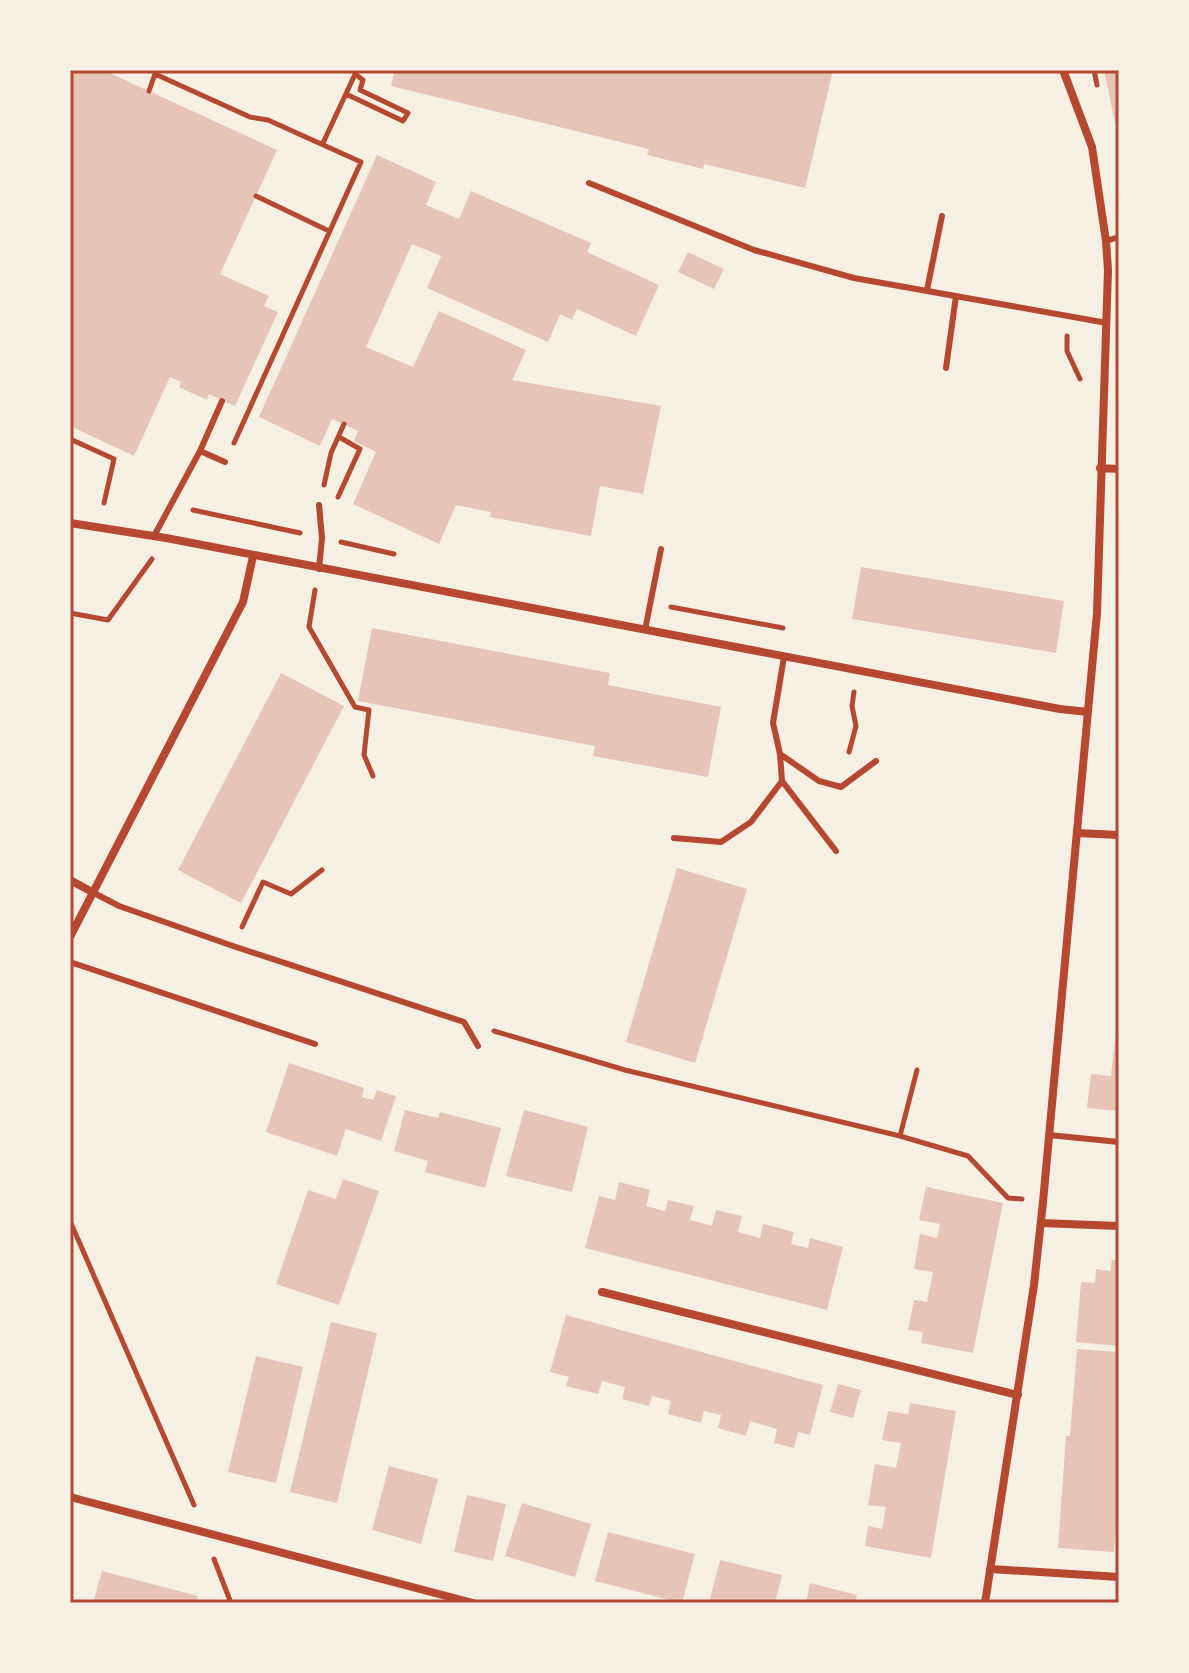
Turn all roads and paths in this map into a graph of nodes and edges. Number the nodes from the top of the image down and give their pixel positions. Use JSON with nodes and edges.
{"nodes":[{"id":1,"x":1063,"y":70,"type":"edge"},
{"id":2,"x":156,"y":72,"type":"edge"},
{"id":3,"x":356,"y":72,"type":"edge"},
{"id":4,"x":149,"y":91,"type":"dead end"},
{"id":5,"x":346,"y":94,"type":"junction"},
{"id":6,"x":323,"y":143,"type":"junction"},
{"id":7,"x":589,"y":183,"type":"dead end"},
{"id":8,"x":256,"y":196,"type":"dead end"},
{"id":9,"x":942,"y":216,"type":"dead end"},
{"id":10,"x":329,"y":231,"type":"junction"},
{"id":11,"x":1119,"y":237,"type":"edge"},
{"id":12,"x":1106,"y":241,"type":"junction"},
{"id":13,"x":927,"y":290,"type":"junction"},
{"id":14,"x":956,"y":296,"type":"junction"},
{"id":15,"x":1067,"y":316,"type":"junction"},
{"id":16,"x":1107,"y":323,"type":"junction"},
{"id":17,"x":946,"y":368,"type":"dead end"},
{"id":18,"x":1083,"y":387,"type":"dead end"},
{"id":19,"x":222,"y":401,"type":"dead end"},
{"id":20,"x":344,"y":424,"type":"dead end"},
{"id":21,"x":339,"y":437,"type":"junction"},
{"id":22,"x":70,"y":439,"type":"edge"},
{"id":23,"x":200,"y":451,"type":"junction"},
{"id":24,"x":225,"y":462,"type":"joint"},
{"id":25,"x":1100,"y":468,"type":"junction"},
{"id":26,"x":1119,"y":469,"type":"edge"},
{"id":27,"x":93,"y":501,"type":"dead end"},
{"id":28,"x":104,"y":503,"type":"junction"},
{"id":29,"x":119,"y":505,"type":"dead end"},
{"id":30,"x":319,"y":505,"type":"junction"},
{"id":31,"x":172,"y":506,"type":"junction"},
{"id":32,"x":70,"y":523,"type":"edge"},
{"id":33,"x":154,"y":536,"type":"junction"},
{"id":34,"x":166,"y":538,"type":"junction"},
{"id":35,"x":322,"y":538,"type":"junction"},
{"id":36,"x":661,"y":549,"type":"dead end"},
{"id":37,"x":397,"y":554,"type":"dead end"},
{"id":38,"x":253,"y":556,"type":"junction"},
{"id":39,"x":319,"y":569,"type":"junction"},
{"id":40,"x":650,"y":603,"type":"junction"},
{"id":41,"x":70,"y":613,"type":"edge"},
{"id":42,"x":645,"y":630,"type":"junction"},
{"id":43,"x":791,"y":630,"type":"dead end"},
{"id":44,"x":784,"y":657,"type":"junction"},
{"id":45,"x":858,"y":671,"type":"junction"},
{"id":46,"x":1088,"y":712,"type":"junction"},
{"id":47,"x":780,"y":754,"type":"junction"},
{"id":48,"x":876,"y":761,"type":"dead end"},
{"id":49,"x":373,"y":776,"type":"dead end"},
{"id":50,"x":782,"y":781,"type":"junction"},
{"id":51,"x":841,"y":787,"type":"junction"},
{"id":52,"x":1077,"y":833,"type":"junction"},
{"id":53,"x":1119,"y":835,"type":"edge"},
{"id":54,"x":674,"y":838,"type":"dead end"},
{"id":55,"x":836,"y":851,"type":"dead end"},
{"id":56,"x":322,"y":870,"type":"dead end"},
{"id":57,"x":70,"y":880,"type":"edge"},
{"id":58,"x":94,"y":893,"type":"junction"},
{"id":59,"x":70,"y":937,"type":"edge"},
{"id":60,"x":233,"y":946,"type":"junction"},
{"id":61,"x":70,"y":962,"type":"edge"},
{"id":62,"x":464,"y":1022,"type":"junction"},
{"id":63,"x":315,"y":1044,"type":"dead end"},
{"id":64,"x":478,"y":1046,"type":"dead end"},
{"id":65,"x":917,"y":1070,"type":"dead end"},
{"id":66,"x":1049,"y":1135,"type":"junction"},
{"id":67,"x":900,"y":1136,"type":"junction"},
{"id":68,"x":1119,"y":1142,"type":"edge"},
{"id":69,"x":1043,"y":1202,"type":"junction"},
{"id":70,"x":70,"y":1221,"type":"edge"},
{"id":71,"x":1041,"y":1223,"type":"junction"},
{"id":72,"x":1119,"y":1226,"type":"edge"},
{"id":73,"x":602,"y":1292,"type":"dead end"},
{"id":74,"x":1018,"y":1395,"type":"junction"},
{"id":75,"x":70,"y":1497,"type":"edge"},
{"id":76,"x":204,"y":1532,"type":"junction"},
{"id":77,"x":990,"y":1569,"type":"junction"},
{"id":78,"x":1119,"y":1577,"type":"edge"},
{"id":79,"x":231,"y":1603,"type":"edge"},
{"id":80,"x":473,"y":1603,"type":"edge"},
{"id":81,"x":985,"y":1603,"type":"edge"}],
"edges":[{"from":1,"to":12,"type":"street"},
{"from":2,"to":4,"type":"path"},
{"from":2,"to":6,"type":"path"},
{"from":3,"to":5,"type":"path"},
{"from":3,"to":5,"type":"path"},
{"from":5,"to":6,"type":"path"},
{"from":6,"to":10,"type":"path"},
{"from":7,"to":13,"type":"lane"},
{"from":8,"to":10,"type":"path"},
{"from":9,"to":13,"type":"lane"},
{"from":10,"to":24,"type":"path"},
{"from":11,"to":12,"type":"lane"},
{"from":12,"to":16,"type":"street"},
{"from":13,"to":14,"type":"lane"},
{"from":14,"to":15,"type":"lane"},
{"from":14,"to":17,"type":"lane"},
{"from":15,"to":16,"type":"lane"},
{"from":15,"to":18,"type":"path"},
{"from":16,"to":25,"type":"street"},
{"from":19,"to":23,"type":"lane"},
{"from":20,"to":21,"type":"path"},
{"from":21,"to":30,"type":"path"},
{"from":21,"to":30,"type":"path"},
{"from":22,"to":28,"type":"path"},
{"from":23,"to":24,"type":"lane"},
{"from":23,"to":31,"type":"lane"},
{"from":25,"to":26,"type":"street"},
{"from":25,"to":46,"type":"street"},
{"from":27,"to":28,"type":"path"},
{"from":28,"to":29,"type":"path"},
{"from":30,"to":35,"type":"lane"},
{"from":31,"to":33,"type":"lane"},
{"from":31,"to":35,"type":"path"},
{"from":32,"to":33,"type":"street"},
{"from":33,"to":34,"type":"street"},
{"from":34,"to":38,"type":"street"},
{"from":34,"to":41,"type":"path"},
{"from":35,"to":37,"type":"path"},
{"from":35,"to":39,"type":"lane"},
{"from":36,"to":40,"type":"lane"},
{"from":38,"to":39,"type":"street"},
{"from":38,"to":58,"type":"street"},
{"from":39,"to":42,"type":"street"},
{"from":39,"to":49,"type":"path"},
{"from":40,"to":42,"type":"lane"},
{"from":40,"to":43,"type":"path"},
{"from":42,"to":44,"type":"street"},
{"from":44,"to":45,"type":"street"},
{"from":44,"to":47,"type":"lane"},
{"from":45,"to":46,"type":"street"},
{"from":45,"to":51,"type":"path"},
{"from":46,"to":52,"type":"street"},
{"from":47,"to":50,"type":"lane"},
{"from":47,"to":51,"type":"lane"},
{"from":48,"to":51,"type":"lane"},
{"from":50,"to":54,"type":"lane"},
{"from":50,"to":55,"type":"lane"},
{"from":52,"to":53,"type":"street"},
{"from":52,"to":66,"type":"street"},
{"from":56,"to":60,"type":"path"},
{"from":57,"to":58,"type":"street"},
{"from":58,"to":59,"type":"street"},
{"from":58,"to":60,"type":"lane"},
{"from":60,"to":62,"type":"lane"},
{"from":61,"to":63,"type":"lane"},
{"from":62,"to":64,"type":"lane"},
{"from":62,"to":67,"type":"path"},
{"from":65,"to":67,"type":"path"},
{"from":66,"to":68,"type":"lane"},
{"from":66,"to":69,"type":"street"},
{"from":67,"to":69,"type":"path"},
{"from":69,"to":71,"type":"street"},
{"from":70,"to":76,"type":"path"},
{"from":71,"to":72,"type":"street"},
{"from":71,"to":74,"type":"street"},
{"from":73,"to":74,"type":"street"},
{"from":74,"to":77,"type":"street"},
{"from":75,"to":76,"type":"street"},
{"from":76,"to":79,"type":"path"},
{"from":76,"to":80,"type":"street"},
{"from":77,"to":78,"type":"street"},
{"from":77,"to":81,"type":"street"}]}
